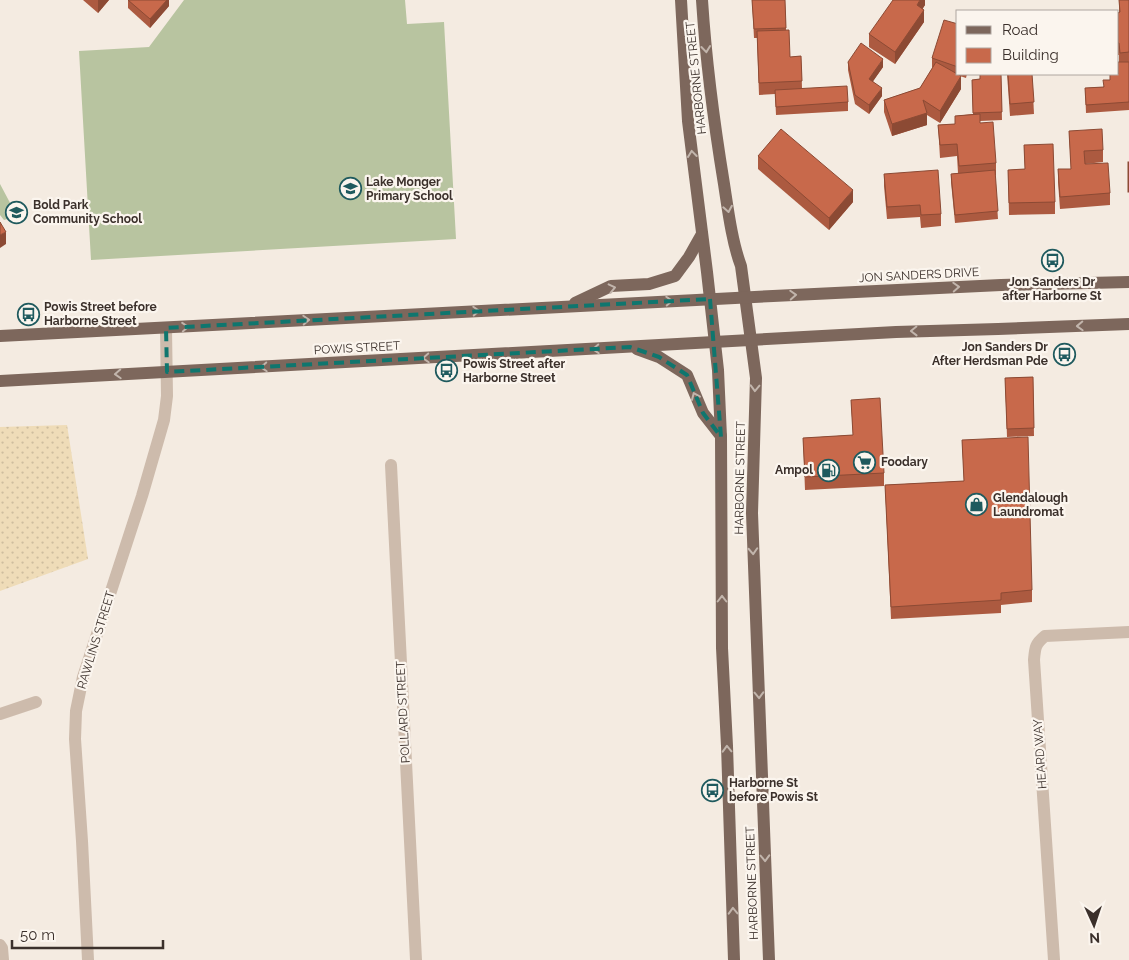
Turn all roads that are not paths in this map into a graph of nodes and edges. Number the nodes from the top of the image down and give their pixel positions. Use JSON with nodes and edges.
{"nodes":[{"id":1,"x":682,"y":0,"type":"edge"},
{"id":2,"x":702,"y":0,"type":"edge"},
{"id":3,"x":702,"y":234,"type":"junction"},
{"id":4,"x":1129,"y":282,"type":"edge"},
{"id":5,"x":745,"y":297,"type":"junction"},
{"id":6,"x":710,"y":299,"type":"junction"},
{"id":7,"x":568,"y":306,"type":"junction"},
{"id":8,"x":1129,"y":324,"type":"edge"},
{"id":9,"x":166,"y":328,"type":"junction"},
{"id":10,"x":0,"y":336,"type":"edge"},
{"id":11,"x":750,"y":340,"type":"junction"},
{"id":12,"x":715,"y":342,"type":"junction"},
{"id":13,"x":630,"y":347,"type":"junction"},
{"id":14,"x":167,"y":372,"type":"junction"},
{"id":15,"x":0,"y":381,"type":"edge"},
{"id":16,"x":721,"y":437,"type":"junction"},
{"id":17,"x":391,"y":465,"type":"dead end"},
{"id":18,"x":1129,"y":632,"type":"edge"},
{"id":19,"x":36,"y":702,"type":"dead end"},
{"id":20,"x":0,"y":714,"type":"edge"},
{"id":21,"x":0,"y":945,"type":"edge"},
{"id":22,"x":3,"y":960,"type":"edge"},
{"id":23,"x":88,"y":960,"type":"edge"},
{"id":24,"x":416,"y":960,"type":"edge"},
{"id":25,"x":734,"y":960,"type":"edge"},
{"id":26,"x":769,"y":960,"type":"edge"},
{"id":27,"x":1054,"y":960,"type":"edge"}],
"edges":[{"from":3,"to":1,"type":"main road","name":"HARBORNE STREET","one_way":true},
{"from":2,"to":5,"type":"main road","name":"HARBORNE STREET","one_way":true},
{"from":3,"to":6,"type":"main road","name":"HARBORNE STREET"},
{"from":7,"to":3,"type":"main road","one_way":true},
{"from":5,"to":4,"type":"main road","name":"JON SANDERS DRIVE","one_way":true},
{"from":5,"to":6,"type":"main road","name":"JON SANDERS DRIVE"},
{"from":5,"to":11,"type":"main road","name":"HARBORNE STREET"},
{"from":7,"to":6,"type":"main road","one_way":true},
{"from":6,"to":12,"type":"main road","name":"HARBORNE STREET"},
{"from":9,"to":7,"type":"main road","one_way":true},
{"from":8,"to":11,"type":"main road","one_way":true},
{"from":9,"to":10,"type":"main road"},
{"from":9,"to":14,"type":"street","name":"RAWLINS STREET"},
{"from":11,"to":12,"type":"main road"},
{"from":11,"to":26,"type":"main road","name":"HARBORNE STREET","one_way":true},
{"from":12,"to":13,"type":"main road","name":"POWIS STREET"},
{"from":12,"to":16,"type":"main road","name":"HARBORNE STREET"},
{"from":13,"to":14,"type":"main road","name":"POWIS STREET","one_way":true},
{"from":16,"to":13,"type":"main road","one_way":true},
{"from":14,"to":15,"type":"main road","name":"POWIS STREET","one_way":true},
{"from":14,"to":23,"type":"street","name":"RAWLINS STREET"},
{"from":25,"to":16,"type":"main road","name":"HARBORNE STREET","one_way":true},
{"from":17,"to":24,"type":"street","name":"POLLARD STREET"},
{"from":18,"to":27,"type":"street","name":"HEARD WAY"},
{"from":19,"to":20,"type":"street"},
{"from":21,"to":22,"type":"street"}]}
